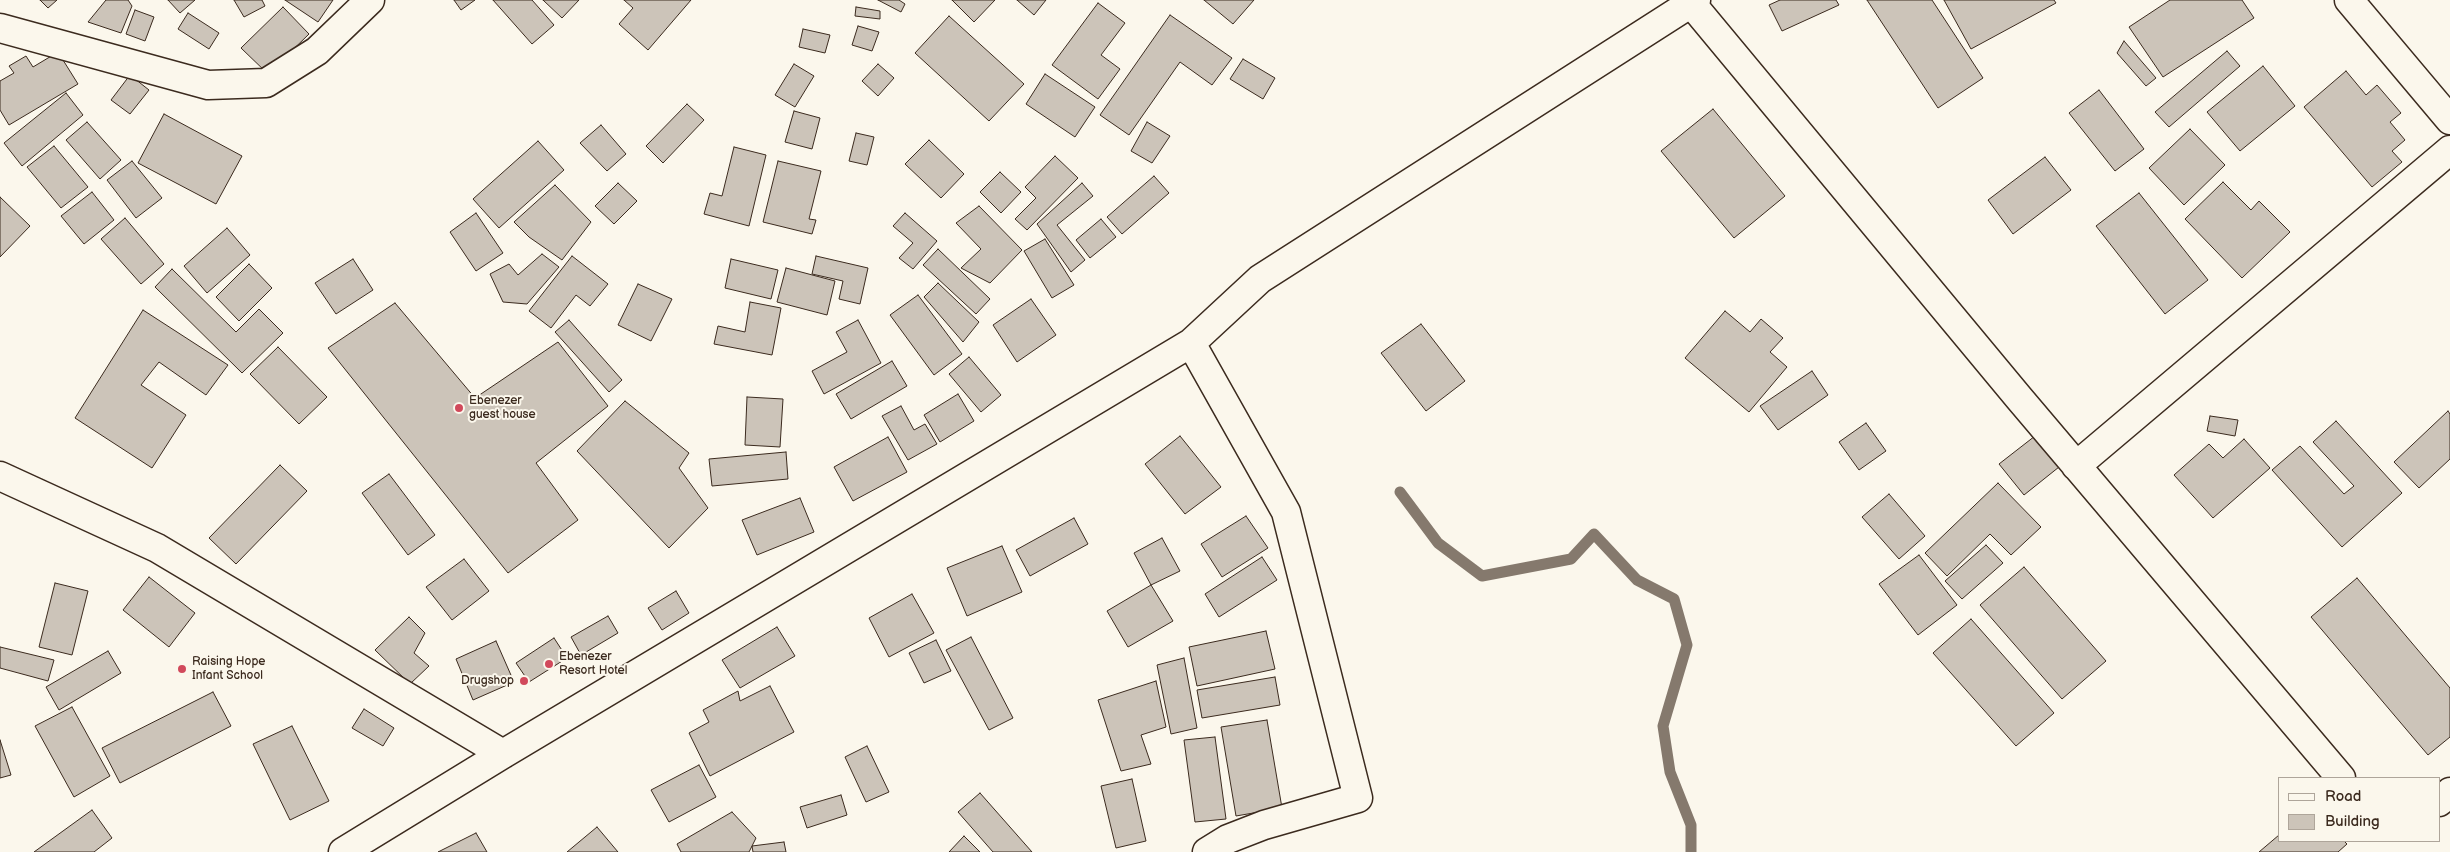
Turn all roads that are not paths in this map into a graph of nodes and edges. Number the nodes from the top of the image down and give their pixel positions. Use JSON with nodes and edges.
{"nodes":[{"id":1,"x":370,"y":0,"type":"edge"},
{"id":2,"x":2349,"y":0,"type":"edge"},
{"id":3,"x":1694,"y":2,"type":"edge"},
{"id":4,"x":0,"y":28,"type":"edge"},
{"id":5,"x":2450,"y":120,"type":"edge"},
{"id":6,"x":2450,"y":150,"type":"edge"},
{"id":7,"x":1191,"y":342,"type":"junction"},
{"id":8,"x":2076,"y":466,"type":"junction"},
{"id":9,"x":0,"y":476,"type":"edge"},
{"id":10,"x":503,"y":754,"type":"junction"},
{"id":11,"x":2341,"y":777,"type":"edge"},
{"id":12,"x":2450,"y":792,"type":"edge"},
{"id":13,"x":2440,"y":801,"type":"edge"},
{"id":14,"x":343,"y":852,"type":"edge"},
{"id":15,"x":1207,"y":852,"type":"edge"}],
"edges":[{"from":1,"to":4,"type":"street"},
{"from":2,"to":5,"type":"street"},
{"from":3,"to":7,"type":"street"},
{"from":3,"to":8,"type":"street"},
{"from":6,"to":8,"type":"street"},
{"from":7,"to":10,"type":"street"},
{"from":7,"to":15,"type":"street"},
{"from":8,"to":11,"type":"street"},
{"from":9,"to":10,"type":"street"},
{"from":10,"to":14,"type":"street"},
{"from":12,"to":13,"type":"street"}]}
